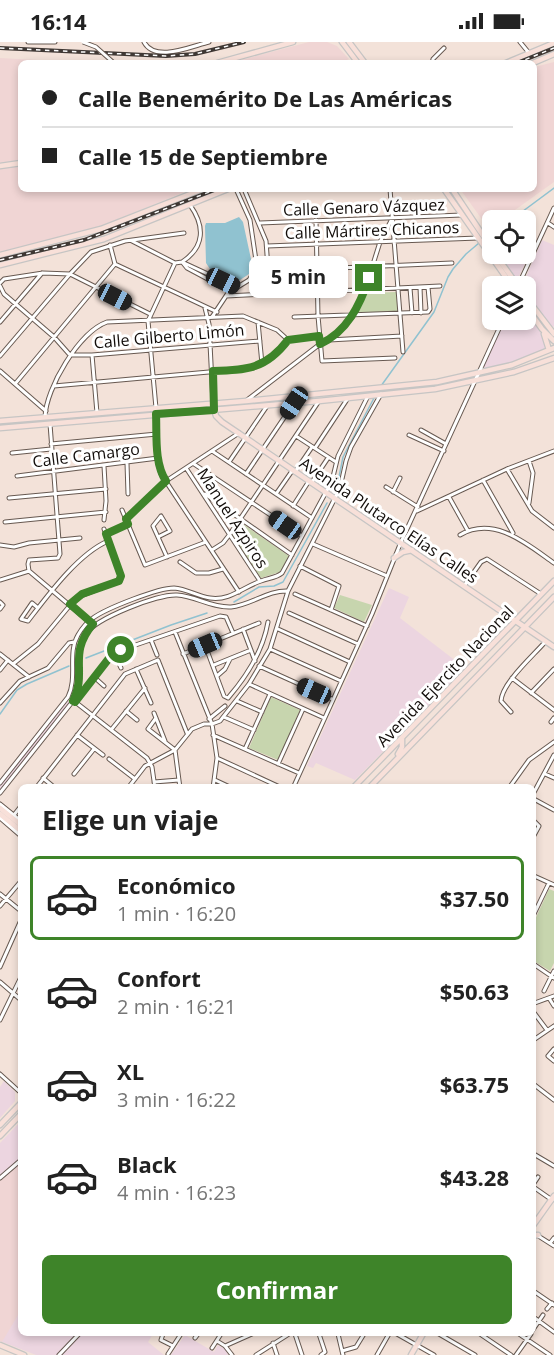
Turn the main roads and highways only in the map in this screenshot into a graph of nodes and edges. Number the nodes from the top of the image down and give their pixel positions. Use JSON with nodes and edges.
{"nodes":[{"id":1,"x":293,"y":42,"type":"edge"},
{"id":2,"x":336,"y":42,"type":"edge"},
{"id":3,"x":342,"y":42,"type":"edge"},
{"id":4,"x":348,"y":42,"type":"edge"},
{"id":5,"x":554,"y":43,"type":"edge"},
{"id":6,"x":347,"y":48,"type":"junction"},
{"id":7,"x":554,"y":56,"type":"edge"},
{"id":8,"x":358,"y":59,"type":"edge"},
{"id":9,"x":228,"y":60,"type":"edge"},
{"id":10,"x":513,"y":60,"type":"edge"},
{"id":11,"x":537,"y":61,"type":"edge"},
{"id":12,"x":18,"y":163,"type":"edge"},
{"id":13,"x":0,"y":165,"type":"edge"},
{"id":14,"x":195,"y":192,"type":"edge"},
{"id":15,"x":221,"y":192,"type":"edge"},
{"id":16,"x":446,"y":192,"type":"edge"},
{"id":17,"x":454,"y":192,"type":"edge"},
{"id":18,"x":481,"y":240,"type":"junction"},
{"id":19,"x":0,"y":255,"type":"edge"},
{"id":20,"x":0,"y":265,"type":"edge"},
{"id":21,"x":505,"y":276,"type":"edge"},
{"id":22,"x":536,"y":311,"type":"edge"},
{"id":23,"x":536,"y":321,"type":"edge"},
{"id":24,"x":542,"y":329,"type":"junction"},
{"id":25,"x":554,"y":332,"type":"edge"},
{"id":26,"x":554,"y":341,"type":"edge"},
{"id":27,"x":551,"y":350,"type":"edge"},
{"id":28,"x":554,"y":358,"type":"edge"},
{"id":29,"x":437,"y":382,"type":"junction"},
{"id":30,"x":435,"y":389,"type":"junction"},
{"id":31,"x":213,"y":403,"type":"junction"},
{"id":32,"x":214,"y":410,"type":"junction"},
{"id":33,"x":0,"y":421,"type":"edge"},
{"id":34,"x":0,"y":428,"type":"edge"},
{"id":35,"x":412,"y":550,"type":"junction"},
{"id":36,"x":394,"y":558,"type":"road end"},
{"id":37,"x":554,"y":581,"type":"edge"},
{"id":38,"x":554,"y":597,"type":"edge"},
{"id":39,"x":516,"y":621,"type":"junction"},
{"id":40,"x":525,"y":627,"type":"junction"},
{"id":41,"x":553,"y":646,"type":"edge"},
{"id":42,"x":402,"y":738,"type":"junction"},
{"id":43,"x":397,"y":759,"type":"junction"},
{"id":44,"x":357,"y":784,"type":"edge"},
{"id":45,"x":373,"y":784,"type":"edge"},
{"id":46,"x":0,"y":806,"type":"edge"},
{"id":47,"x":0,"y":816,"type":"edge"},
{"id":48,"x":18,"y":821,"type":"edge"},
{"id":49,"x":18,"y":831,"type":"edge"},
{"id":50,"x":18,"y":1106,"type":"edge"},
{"id":51,"x":18,"y":1117,"type":"edge"},
{"id":52,"x":0,"y":1125,"type":"edge"},
{"id":53,"x":0,"y":1136,"type":"edge"},
{"id":54,"x":553,"y":1198,"type":"edge"},
{"id":55,"x":536,"y":1221,"type":"edge"},
{"id":56,"x":422,"y":1336,"type":"edge"},
{"id":57,"x":0,"y":1345,"type":"edge"},
{"id":58,"x":24,"y":1355,"type":"edge"},
{"id":59,"x":411,"y":1355,"type":"edge"}],
"edges":[{"from":1,"to":9,"type":"main road"},
{"from":2,"to":6,"type":"main road"},
{"from":3,"to":6,"type":"main road"},
{"from":4,"to":8,"type":"main road"},
{"from":5,"to":10,"type":"main road"},
{"from":6,"to":8,"type":"main road"},
{"from":7,"to":11,"type":"main road"},
{"from":12,"to":13,"type":"main road"},
{"from":14,"to":19,"type":"main road"},
{"from":15,"to":20,"type":"main road"},
{"from":16,"to":18,"type":"main road"},
{"from":17,"to":18,"type":"main road"},
{"from":18,"to":21,"type":"main road"},
{"from":22,"to":25,"type":"main road"},
{"from":23,"to":24,"type":"main road"},
{"from":24,"to":26,"type":"main road"},
{"from":24,"to":27,"type":"main road"},
{"from":27,"to":29,"type":"main road"},
{"from":28,"to":30,"type":"main road"},
{"from":29,"to":30,"type":"main road"},
{"from":29,"to":31,"type":"main road"},
{"from":30,"to":32,"type":"main road"},
{"from":31,"to":32,"type":"main road"},
{"from":31,"to":33,"type":"main road"},
{"from":32,"to":34,"type":"main road"},
{"from":32,"to":35,"type":"main road","name":"Avenida Plutarco Elías Calles"},
{"from":35,"to":36,"type":"main road"},
{"from":35,"to":39,"type":"main road","name":"Avenida Plutarco Elías Calles"},
{"from":37,"to":39,"type":"main road","name":"Avenida Ejercito Nacional"},
{"from":38,"to":40,"type":"main road","name":"Avenida Ejercito Nacional"},
{"from":39,"to":40,"type":"main road","name":"Avenida Plutarco Elías Calles"},
{"from":39,"to":42,"type":"main road","name":"Avenida Ejercito Nacional"},
{"from":40,"to":41,"type":"main road","name":"Avenida Plutarco Elías Calles"},
{"from":40,"to":43,"type":"main road","name":"Avenida Ejercito Nacional"},
{"from":42,"to":43,"type":"main road"},
{"from":42,"to":44,"type":"main road","name":"Avenida Ejercito Nacional"},
{"from":43,"to":45,"type":"main road","name":"Avenida Ejercito Nacional"},
{"from":46,"to":48,"type":"main road"},
{"from":47,"to":49,"type":"main road"},
{"from":50,"to":52,"type":"main road"},
{"from":51,"to":53,"type":"main road"},
{"from":54,"to":55,"type":"main road"},
{"from":56,"to":59,"type":"main road"},
{"from":57,"to":58,"type":"main road"}]}
